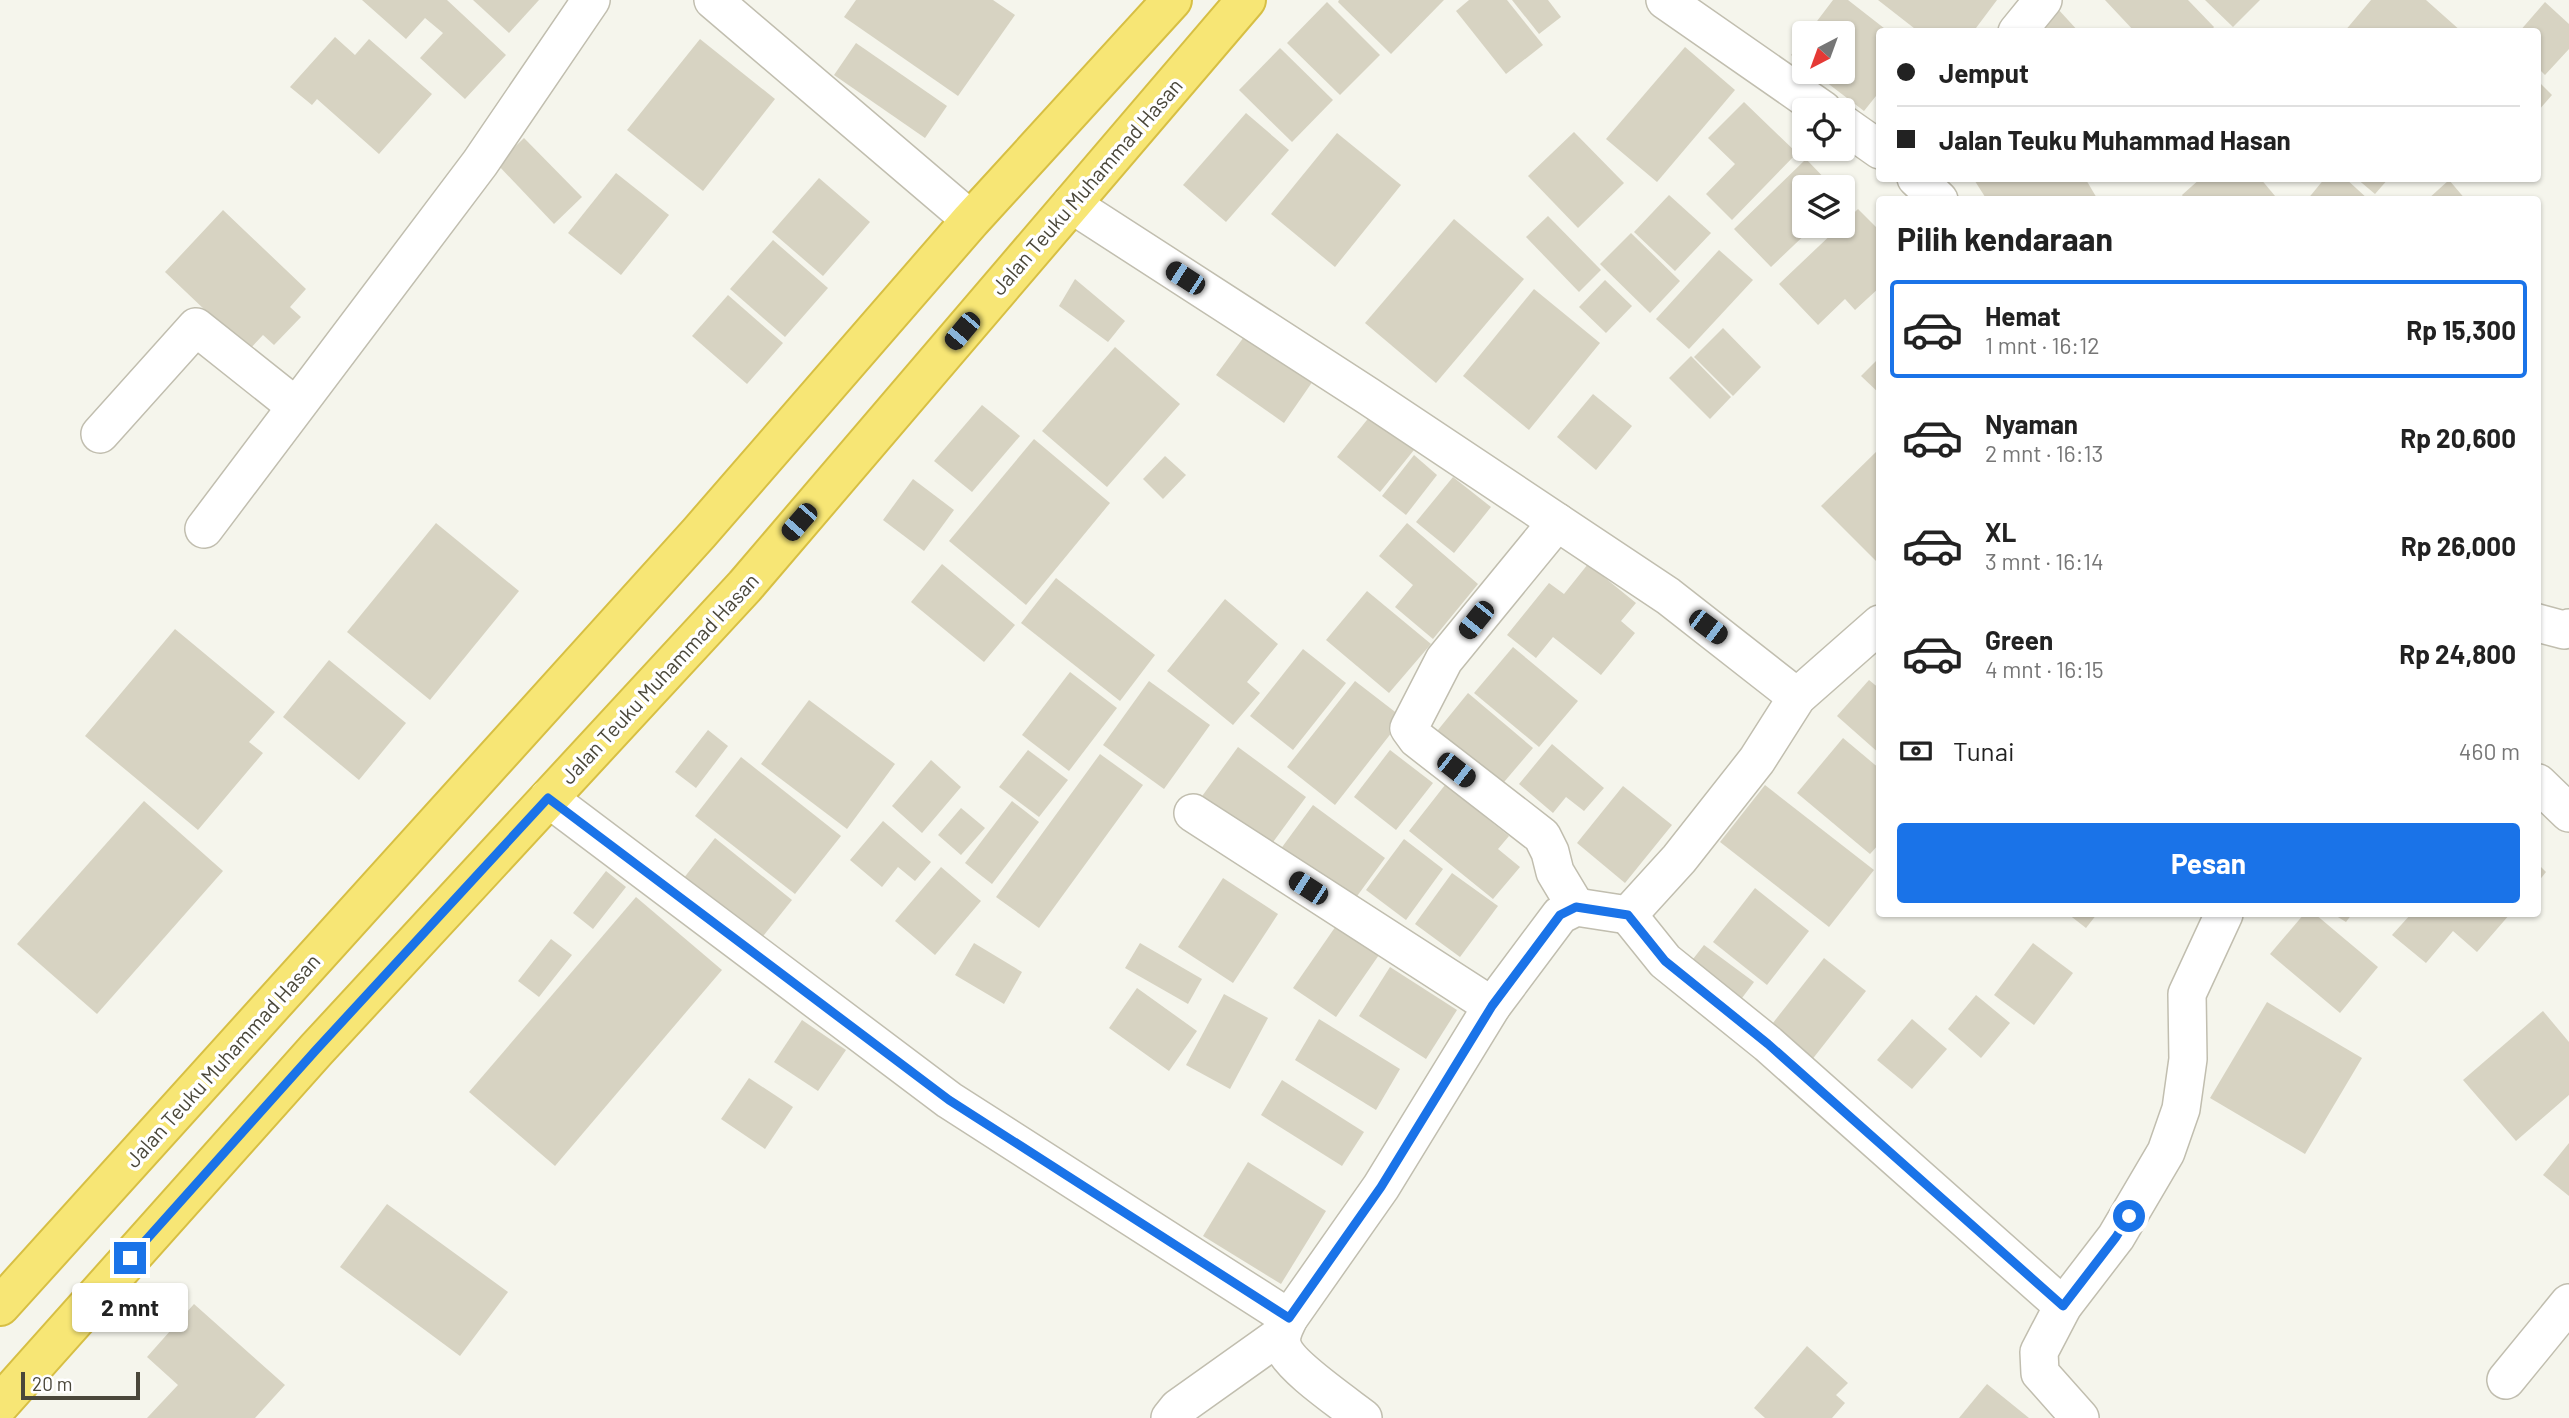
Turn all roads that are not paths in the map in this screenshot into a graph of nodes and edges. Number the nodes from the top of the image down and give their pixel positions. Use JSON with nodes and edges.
{"nodes":[{"id":1,"x":713,"y":0,"type":"edge"},
{"id":2,"x":1172,"y":0,"type":"edge"},
{"id":3,"x":1246,"y":0,"type":"edge"},
{"id":4,"x":1665,"y":0,"type":"edge"},
{"id":5,"x":2043,"y":0,"type":"edge"},
{"id":6,"x":588,"y":2,"type":"edge"},
{"id":7,"x":2020,"y":28,"type":"edge"},
{"id":8,"x":1806,"y":98,"type":"edge"},
{"id":9,"x":1855,"y":132,"type":"edge"},
{"id":10,"x":1876,"y":147,"type":"edge"},
{"id":11,"x":1920,"y":182,"type":"edge"},
{"id":12,"x":1935,"y":196,"type":"edge"},
{"id":13,"x":1071,"y":204,"type":"junction"},
{"id":14,"x":971,"y":220,"type":"junction"},
{"id":15,"x":294,"y":405,"type":"junction"},
{"id":16,"x":100,"y":434,"type":"dead end"},
{"id":17,"x":1557,"y":522,"type":"junction"},
{"id":18,"x":204,"y":529,"type":"dead end"},
{"id":19,"x":2541,"y":624,"type":"edge"},
{"id":20,"x":1876,"y":628,"type":"edge"},
{"id":21,"x":2569,"y":628,"type":"edge"},
{"id":22,"x":1797,"y":697,"type":"junction"},
{"id":23,"x":2541,"y":786,"type":"edge"},
{"id":24,"x":548,"y":798,"type":"junction"},
{"id":25,"x":1193,"y":813,"type":"dead end"},
{"id":26,"x":2569,"y":813,"type":"edge"},
{"id":27,"x":1576,"y":907,"type":"junction"},
{"id":28,"x":1628,"y":915,"type":"junction"},
{"id":29,"x":2223,"y":917,"type":"edge"},
{"id":30,"x":1492,"y":1006,"type":"junction"},
{"id":31,"x":2569,"y":1303,"type":"edge"},
{"id":32,"x":0,"y":1306,"type":"edge"},
{"id":33,"x":2063,"y":1306,"type":"junction"},
{"id":34,"x":1285,"y":1326,"type":"junction"},
{"id":35,"x":2506,"y":1380,"type":"dead end"},
{"id":36,"x":0,"y":1404,"type":"edge"},
{"id":37,"x":1170,"y":1418,"type":"edge"},
{"id":38,"x":1363,"y":1418,"type":"edge"},
{"id":39,"x":2080,"y":1418,"type":"edge"}],
"edges":[{"from":1,"to":14,"type":"street"},
{"from":2,"to":14,"type":"highway","name":"Jalan Teuku Muhammad Hasan"},
{"from":3,"to":13,"type":"highway","name":"Jalan Teuku Muhammad Hasan"},
{"from":4,"to":8,"type":"street"},
{"from":5,"to":7,"type":"street"},
{"from":6,"to":15,"type":"street"},
{"from":9,"to":10,"type":"street"},
{"from":11,"to":12,"type":"street"},
{"from":13,"to":17,"type":"street"},
{"from":13,"to":24,"type":"highway","name":"Jalan Teuku Muhammad Hasan"},
{"from":14,"to":32,"type":"highway","name":"Jalan Teuku Muhammad Hasan"},
{"from":15,"to":16,"type":"street"},
{"from":15,"to":18,"type":"street"},
{"from":17,"to":22,"type":"street"},
{"from":17,"to":27,"type":"street"},
{"from":19,"to":21,"type":"street"},
{"from":20,"to":22,"type":"street"},
{"from":22,"to":28,"type":"street"},
{"from":23,"to":26,"type":"street"},
{"from":24,"to":34,"type":"street"},
{"from":24,"to":36,"type":"highway","name":"Jalan Teuku Muhammad Hasan"},
{"from":25,"to":30,"type":"street"},
{"from":27,"to":28,"type":"street"},
{"from":27,"to":30,"type":"street"},
{"from":28,"to":33,"type":"street"},
{"from":29,"to":33,"type":"street"},
{"from":30,"to":34,"type":"street"},
{"from":31,"to":35,"type":"street"},
{"from":33,"to":39,"type":"street"},
{"from":34,"to":37,"type":"street"},
{"from":34,"to":38,"type":"street"}]}
